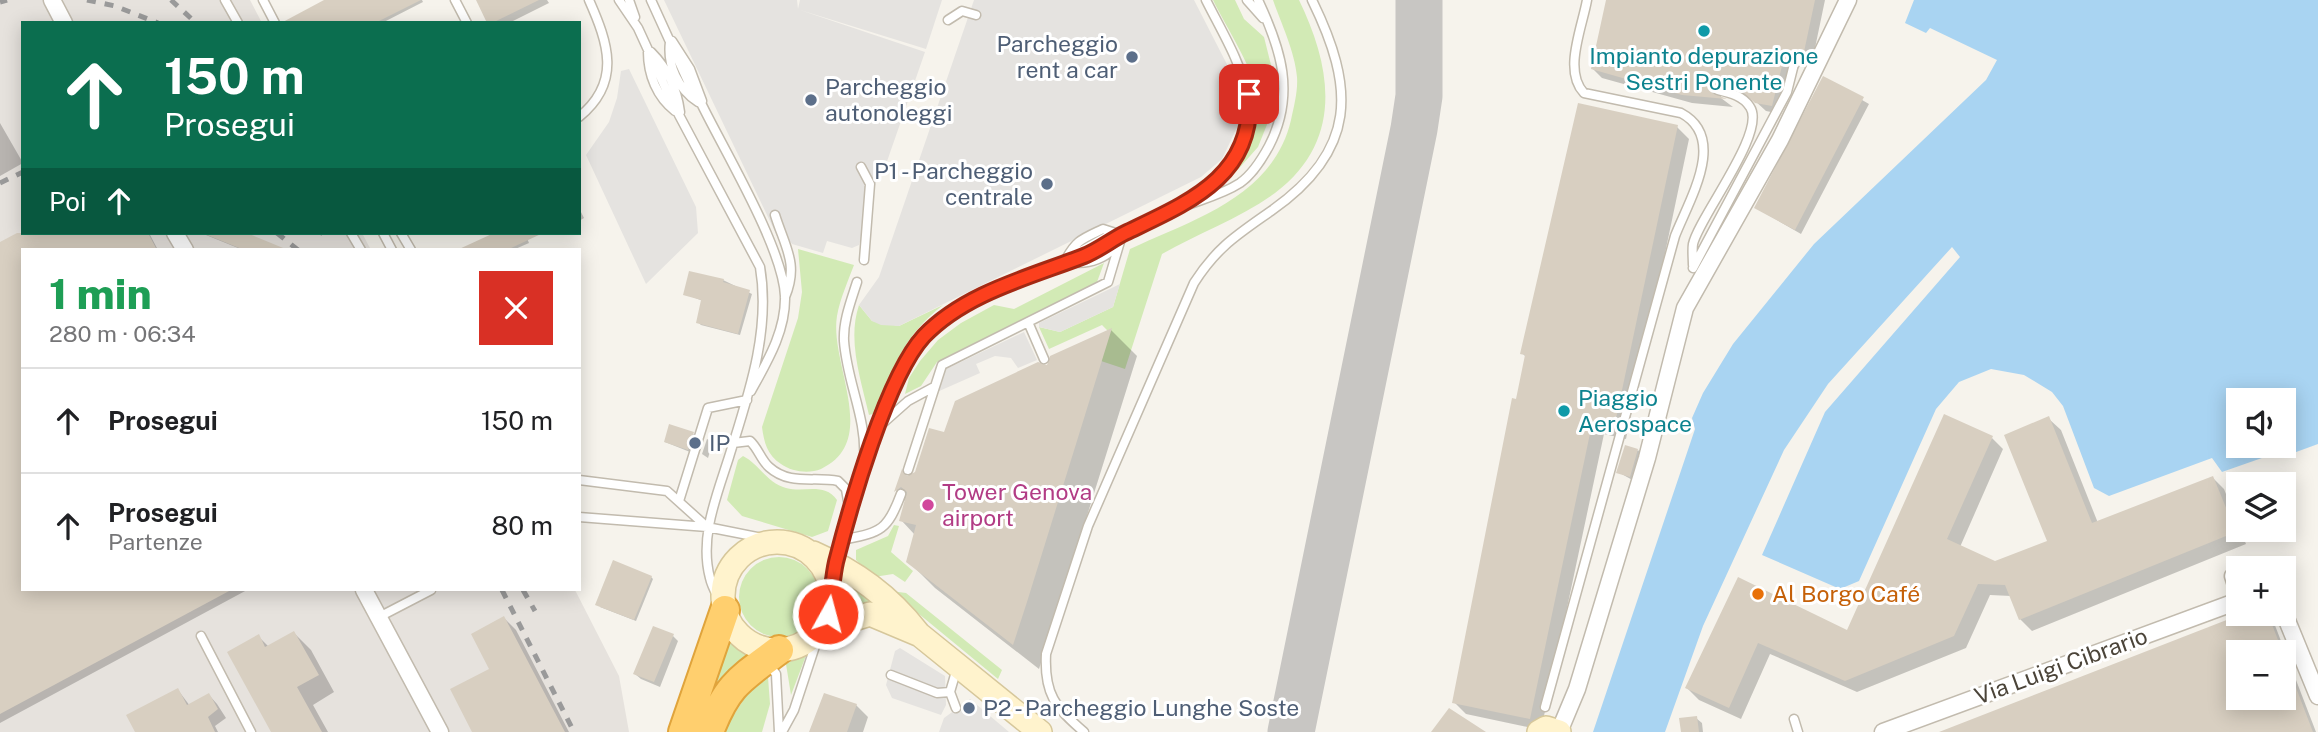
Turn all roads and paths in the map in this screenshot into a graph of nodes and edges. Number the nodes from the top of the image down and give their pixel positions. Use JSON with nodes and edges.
{"nodes":[{"id":1,"x":52,"y":0,"type":"edge"},
{"id":2,"x":225,"y":0,"type":"edge"},
{"id":3,"x":262,"y":0,"type":"edge"},
{"id":4,"x":455,"y":0,"type":"edge"},
{"id":5,"x":589,"y":0,"type":"edge"},
{"id":6,"x":619,"y":0,"type":"edge"},
{"id":7,"x":629,"y":0,"type":"edge"},
{"id":8,"x":651,"y":0,"type":"edge"},
{"id":9,"x":1206,"y":0,"type":"edge"},
{"id":10,"x":1247,"y":0,"type":"edge"},
{"id":11,"x":1258,"y":0,"type":"edge"},
{"id":12,"x":1311,"y":0,"type":"edge"},
{"id":13,"x":1587,"y":0,"type":"edge"},
{"id":14,"x":1848,"y":0,"type":"edge"},
{"id":15,"x":976,"y":15,"type":"dead end"},
{"id":16,"x":948,"y":20,"type":"dead end"},
{"id":17,"x":63,"y":21,"type":"edge"},
{"id":18,"x":238,"y":21,"type":"edge"},
{"id":19,"x":274,"y":21,"type":"edge"},
{"id":20,"x":466,"y":21,"type":"edge"},
{"id":21,"x":1269,"y":25,"type":"junction"},
{"id":22,"x":638,"y":28,"type":"junction"},
{"id":23,"x":648,"y":49,"type":"junction"},
{"id":24,"x":1795,"y":60,"type":"dead end"},
{"id":25,"x":1718,"y":90,"type":"dead end"},
{"id":26,"x":680,"y":114,"type":"junction"},
{"id":27,"x":581,"y":115,"type":"edge"},
{"id":28,"x":861,"y":167,"type":"dead end"},
{"id":29,"x":1727,"y":191,"type":"junction"},
{"id":30,"x":1183,"y":206,"type":"junction"},
{"id":31,"x":775,"y":215,"type":"dead end"},
{"id":32,"x":1122,"y":235,"type":"junction"},
{"id":33,"x":864,"y":260,"type":"dead end"},
{"id":34,"x":1065,"y":261,"type":"junction"},
{"id":35,"x":1698,"y":271,"type":"junction"},
{"id":36,"x":857,"y":282,"type":"dead end"},
{"id":37,"x":785,"y":297,"type":"junction"},
{"id":38,"x":1028,"y":322,"type":"junction"},
{"id":39,"x":1044,"y":359,"type":"dead end"},
{"id":40,"x":932,"y":388,"type":"junction"},
{"id":41,"x":747,"y":400,"type":"junction"},
{"id":42,"x":880,"y":426,"type":"junction"},
{"id":43,"x":733,"y":443,"type":"junction"},
{"id":44,"x":863,"y":470,"type":"junction"},
{"id":45,"x":908,"y":470,"type":"dead end"},
{"id":46,"x":581,"y":480,"type":"edge"},
{"id":47,"x":901,"y":494,"type":"dead end"},
{"id":48,"x":679,"y":501,"type":"junction"},
{"id":49,"x":850,"y":514,"type":"junction"},
{"id":50,"x":581,"y":517,"type":"edge"},
{"id":51,"x":708,"y":527,"type":"junction"},
{"id":52,"x":842,"y":540,"type":"junction"},
{"id":53,"x":792,"y":545,"type":"junction"},
{"id":54,"x":836,"y":563,"type":"junction"},
{"id":55,"x":831,"y":589,"type":"junction"},
{"id":56,"x":365,"y":591,"type":"edge"},
{"id":57,"x":429,"y":591,"type":"edge"},
{"id":58,"x":2226,"y":605,"type":"edge"},
{"id":59,"x":725,"y":610,"type":"junction"},
{"id":60,"x":379,"y":617,"type":"junction"},
{"id":61,"x":2289,"y":626,"type":"edge"},
{"id":62,"x":821,"y":629,"type":"junction"},
{"id":63,"x":920,"y":635,"type":"junction"},
{"id":64,"x":201,"y":636,"type":"dead end"},
{"id":65,"x":766,"y":652,"type":"junction"},
{"id":66,"x":958,"y":666,"type":"junction"},
{"id":67,"x":891,"y":675,"type":"dead end"},
{"id":68,"x":950,"y":692,"type":"junction"},
{"id":69,"x":2318,"y":696,"type":"edge"},
{"id":70,"x":956,"y":708,"type":"dead end"},
{"id":71,"x":1545,"y":708,"type":"dead end"},
{"id":72,"x":1794,"y":719,"type":"dead end"},
{"id":73,"x":437,"y":731,"type":"edge"},
{"id":74,"x":251,"y":732,"type":"edge"},
{"id":75,"x":683,"y":732,"type":"edge"},
{"id":76,"x":709,"y":732,"type":"edge"},
{"id":77,"x":780,"y":732,"type":"edge"},
{"id":78,"x":1040,"y":732,"type":"edge"},
{"id":79,"x":1084,"y":732,"type":"edge"},
{"id":80,"x":1539,"y":732,"type":"edge"},
{"id":81,"x":1559,"y":732,"type":"edge"},
{"id":82,"x":1798,"y":732,"type":"edge"},
{"id":83,"x":1883,"y":732,"type":"edge"}],
"edges":[{"from":1,"to":17,"type":"street"},
{"from":2,"to":18,"type":"lane"},
{"from":3,"to":19,"type":"lane"},
{"from":4,"to":20,"type":"lane"},
{"from":5,"to":27,"type":"lane"},
{"from":6,"to":22,"type":"lane"},
{"from":7,"to":22,"type":"lane"},
{"from":8,"to":37,"type":"lane"},
{"from":9,"to":30,"type":"lane"},
{"from":10,"to":21,"type":"lane"},
{"from":11,"to":21,"type":"lane"},
{"from":12,"to":79,"type":"lane"},
{"from":13,"to":71,"type":"lane"},
{"from":14,"to":35,"type":"street"},
{"from":15,"to":16,"type":"lane"},
{"from":21,"to":30,"type":"lane"},
{"from":22,"to":23,"type":"lane"},
{"from":23,"to":26,"type":"lane"},
{"from":23,"to":26,"type":"lane"},
{"from":24,"to":29,"type":"lane"},
{"from":25,"to":29,"type":"lane"},
{"from":26,"to":41,"type":"lane"},
{"from":28,"to":33,"type":"lane"},
{"from":29,"to":35,"type":"lane"},
{"from":30,"to":32,"type":"lane"},
{"from":31,"to":37,"type":"lane"},
{"from":32,"to":34,"type":"lane"},
{"from":32,"to":34,"type":"lane"},
{"from":32,"to":38,"type":"lane"},
{"from":34,"to":42,"type":"lane"},
{"from":35,"to":81,"type":"street"},
{"from":36,"to":44,"type":"lane"},
{"from":37,"to":41,"type":"lane"},
{"from":38,"to":39,"type":"lane"},
{"from":38,"to":40,"type":"lane"},
{"from":40,"to":42,"type":"lane"},
{"from":40,"to":45,"type":"lane"},
{"from":41,"to":43,"type":"lane"},
{"from":41,"to":48,"type":"lane"},
{"from":42,"to":44,"type":"lane"},
{"from":43,"to":49,"type":"lane"},
{"from":43,"to":51,"type":"lane"},
{"from":44,"to":49,"type":"lane"},
{"from":46,"to":48,"type":"lane"},
{"from":47,"to":52,"type":"lane"},
{"from":48,"to":51,"type":"lane"},
{"from":49,"to":52,"type":"lane"},
{"from":50,"to":51,"type":"lane"},
{"from":51,"to":53,"type":"lane"},
{"from":51,"to":59,"type":"lane"},
{"from":52,"to":54,"type":"lane"},
{"from":53,"to":54,"type":"street"},
{"from":53,"to":55,"type":"street"},
{"from":53,"to":59,"type":"street"},
{"from":54,"to":55,"type":"lane"},
{"from":54,"to":63,"type":"street"},
{"from":55,"to":62,"type":"street"},
{"from":56,"to":60,"type":"street"},
{"from":57,"to":60,"type":"lane"},
{"from":58,"to":83,"type":"street","name":"Via Luigi Cibrario"},
{"from":59,"to":65,"type":"street"},
{"from":59,"to":75,"type":"highway"},
{"from":60,"to":73,"type":"street"},
{"from":61,"to":69,"type":"street"},
{"from":62,"to":63,"type":"street"},
{"from":62,"to":65,"type":"street"},
{"from":62,"to":77,"type":"lane"},
{"from":63,"to":66,"type":"street"},
{"from":64,"to":74,"type":"lane"},
{"from":65,"to":76,"type":"highway"},
{"from":65,"to":77,"type":"lane"},
{"from":66,"to":68,"type":"lane"},
{"from":66,"to":78,"type":"street"},
{"from":67,"to":68,"type":"lane"},
{"from":68,"to":70,"type":"lane"},
{"from":72,"to":82,"type":"lane"},
{"from":80,"to":81,"type":"street"}]}
